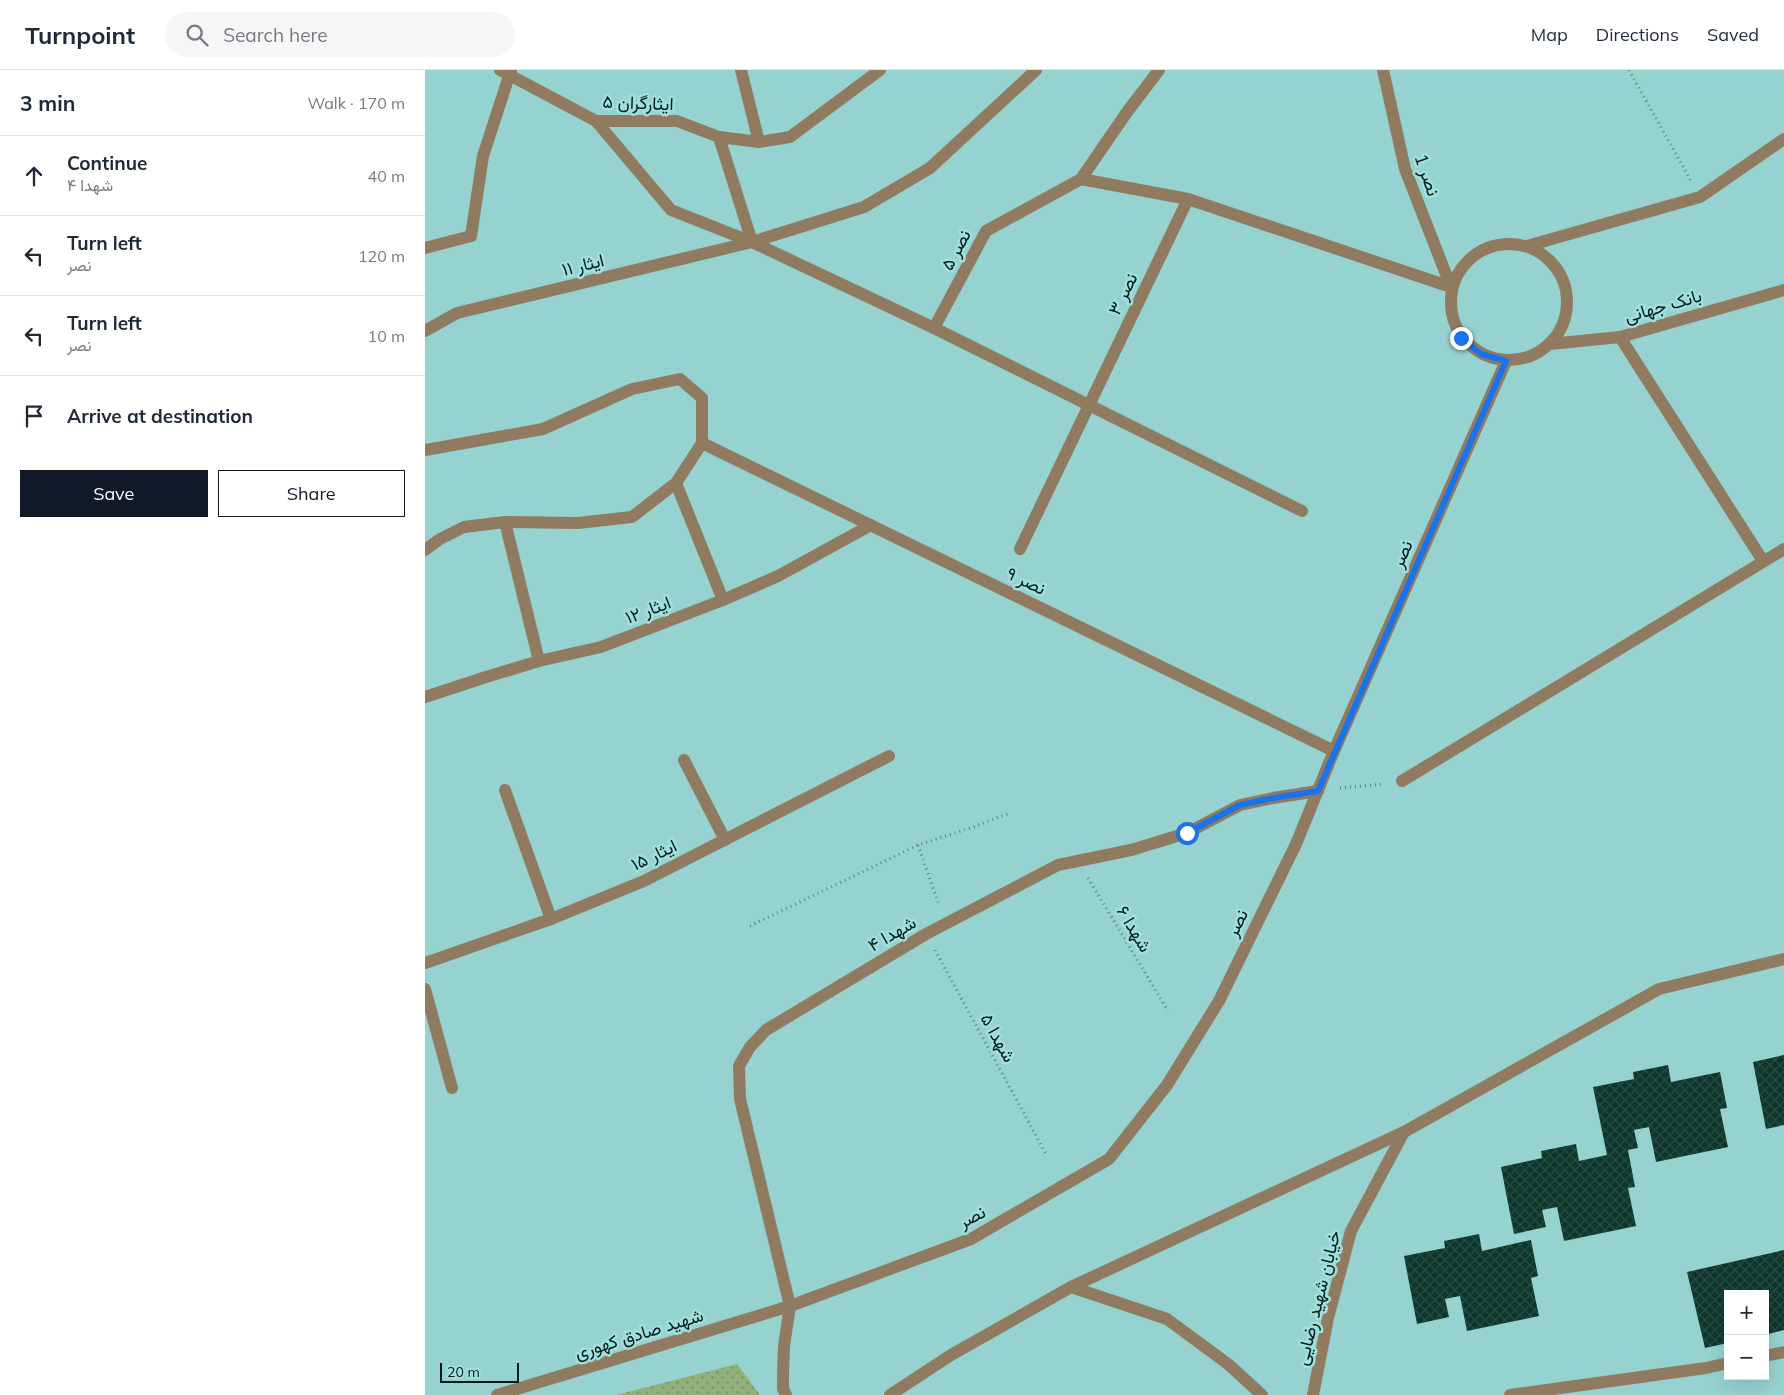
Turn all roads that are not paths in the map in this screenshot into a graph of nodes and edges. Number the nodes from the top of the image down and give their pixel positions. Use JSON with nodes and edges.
{"nodes":[{"id":1,"x":741,"y":70,"type":"edge"},
{"id":2,"x":880,"y":70,"type":"edge"},
{"id":3,"x":1036,"y":70,"type":"edge"},
{"id":4,"x":1159,"y":70,"type":"edge"},
{"id":5,"x":1383,"y":70,"type":"edge"},
{"id":6,"x":507,"y":72,"type":"edge"},
{"id":7,"x":596,"y":121,"type":"junction"},
{"id":8,"x":719,"y":137,"type":"junction"},
{"id":9,"x":1784,"y":139,"type":"edge"},
{"id":10,"x":759,"y":142,"type":"junction"},
{"id":11,"x":1081,"y":179,"type":"junction"},
{"id":12,"x":1188,"y":199,"type":"junction"},
{"id":13,"x":752,"y":242,"type":"junction"},
{"id":14,"x":1527,"y":246,"type":"junction"},
{"id":15,"x":425,"y":248,"type":"edge"},
{"id":16,"x":1451,"y":287,"type":"junction"},
{"id":17,"x":1784,"y":290,"type":"edge"},
{"id":18,"x":934,"y":328,"type":"junction"},
{"id":19,"x":425,"y":331,"type":"edge"},
{"id":20,"x":1619,"y":337,"type":"junction"},
{"id":21,"x":1550,"y":344,"type":"junction"},
{"id":22,"x":1506,"y":361,"type":"junction"},
{"id":23,"x":1089,"y":404,"type":"junction"},
{"id":24,"x":702,"y":443,"type":"junction"},
{"id":25,"x":425,"y":450,"type":"edge"},
{"id":26,"x":676,"y":483,"type":"junction"},
{"id":27,"x":1302,"y":511,"type":"dead end"},
{"id":28,"x":505,"y":522,"type":"junction"},
{"id":29,"x":871,"y":525,"type":"junction"},
{"id":30,"x":1020,"y":549,"type":"dead end"},
{"id":31,"x":1784,"y":549,"type":"edge"},
{"id":32,"x":425,"y":550,"type":"edge"},
{"id":33,"x":1763,"y":561,"type":"junction"},
{"id":34,"x":723,"y":600,"type":"junction"},
{"id":35,"x":539,"y":661,"type":"junction"},
{"id":36,"x":425,"y":697,"type":"edge"},
{"id":37,"x":1334,"y":751,"type":"junction"},
{"id":38,"x":889,"y":756,"type":"dead end"},
{"id":39,"x":684,"y":760,"type":"dead end"},
{"id":40,"x":1402,"y":782,"type":"road end"},
{"id":41,"x":505,"y":790,"type":"dead end"},
{"id":42,"x":1318,"y":791,"type":"junction"},
{"id":43,"x":725,"y":840,"type":"junction"},
{"id":44,"x":551,"y":919,"type":"junction"},
{"id":45,"x":1784,"y":959,"type":"edge"},
{"id":46,"x":425,"y":963,"type":"edge"},
{"id":47,"x":425,"y":989,"type":"edge"},
{"id":48,"x":452,"y":1088,"type":"dead end"},
{"id":49,"x":1403,"y":1132,"type":"junction"},
{"id":50,"x":1071,"y":1287,"type":"junction"},
{"id":51,"x":790,"y":1306,"type":"junction"},
{"id":52,"x":1784,"y":1352,"type":"edge"},
{"id":53,"x":1769,"y":1355,"type":"edge"},
{"id":54,"x":1724,"y":1364,"type":"edge"},
{"id":55,"x":497,"y":1395,"type":"edge"},
{"id":56,"x":786,"y":1395,"type":"edge"},
{"id":57,"x":890,"y":1395,"type":"edge"},
{"id":58,"x":1262,"y":1395,"type":"edge"},
{"id":59,"x":1313,"y":1395,"type":"edge"},
{"id":60,"x":1510,"y":1395,"type":"edge"}],
"edges":[{"from":1,"to":10,"type":"street"},
{"from":2,"to":10,"type":"street","name":"ایثارگران ۵"},
{"from":3,"to":13,"type":"street","name":"ایثار ۱۱"},
{"from":4,"to":11,"type":"street"},
{"from":5,"to":16,"type":"street","name":"نصر 1"},
{"from":6,"to":7,"type":"street","name":"ایثارگران ۵"},
{"from":6,"to":15,"type":"street"},
{"from":7,"to":8,"type":"street","name":"ایثارگران ۵"},
{"from":7,"to":13,"type":"street"},
{"from":8,"to":10,"type":"street","name":"ایثارگران ۵"},
{"from":8,"to":13,"type":"street"},
{"from":9,"to":14,"type":"street"},
{"from":11,"to":12,"type":"street"},
{"from":11,"to":18,"type":"street","name":"نصر ۵"},
{"from":12,"to":16,"type":"street"},
{"from":12,"to":23,"type":"street","name":"نصر ۳"},
{"from":13,"to":18,"type":"street"},
{"from":13,"to":19,"type":"street","name":"ایثار ۱۱"},
{"from":14,"to":16,"type":"street"},
{"from":14,"to":21,"type":"street"},
{"from":16,"to":22,"type":"street"},
{"from":17,"to":20,"type":"street","name":"بانک جهانی"},
{"from":18,"to":23,"type":"street"},
{"from":20,"to":21,"type":"street","name":"بانک جهانی"},
{"from":20,"to":33,"type":"street"},
{"from":21,"to":22,"type":"street"},
{"from":22,"to":37,"type":"street","name":"نصر"},
{"from":23,"to":27,"type":"street"},
{"from":23,"to":30,"type":"street","name":"نصر ۳"},
{"from":24,"to":25,"type":"street"},
{"from":24,"to":26,"type":"street"},
{"from":24,"to":29,"type":"street","name":"نصر ۹"},
{"from":26,"to":28,"type":"street"},
{"from":26,"to":34,"type":"street"},
{"from":28,"to":32,"type":"street"},
{"from":28,"to":35,"type":"street"},
{"from":29,"to":34,"type":"street","name":"ایثار ۱۲"},
{"from":29,"to":37,"type":"street","name":"نصر ۹"},
{"from":31,"to":33,"type":"street"},
{"from":33,"to":40,"type":"street"},
{"from":34,"to":35,"type":"street","name":"ایثار ۱۲"},
{"from":35,"to":36,"type":"street","name":"ایثار ۱۲"},
{"from":37,"to":42,"type":"street","name":"نصر"},
{"from":38,"to":43,"type":"street","name":"ایثار ۱۵"},
{"from":39,"to":43,"type":"street"},
{"from":41,"to":44,"type":"street"},
{"from":42,"to":51,"type":"street","name":"نصر"},
{"from":42,"to":51,"type":"street","name":"شهدا ۴"},
{"from":43,"to":44,"type":"street","name":"ایثار ۱۵"},
{"from":44,"to":46,"type":"street","name":"ایثار ۱۵"},
{"from":45,"to":49,"type":"street"},
{"from":47,"to":48,"type":"street"},
{"from":49,"to":50,"type":"street"},
{"from":49,"to":59,"type":"street","name":"خیابان شهید رضایی"},
{"from":50,"to":57,"type":"street"},
{"from":50,"to":58,"type":"street"},
{"from":51,"to":55,"type":"street","name":"شهید صادق کهوری"},
{"from":51,"to":56,"type":"street"},
{"from":52,"to":53,"type":"street"},
{"from":54,"to":60,"type":"street"}]}
